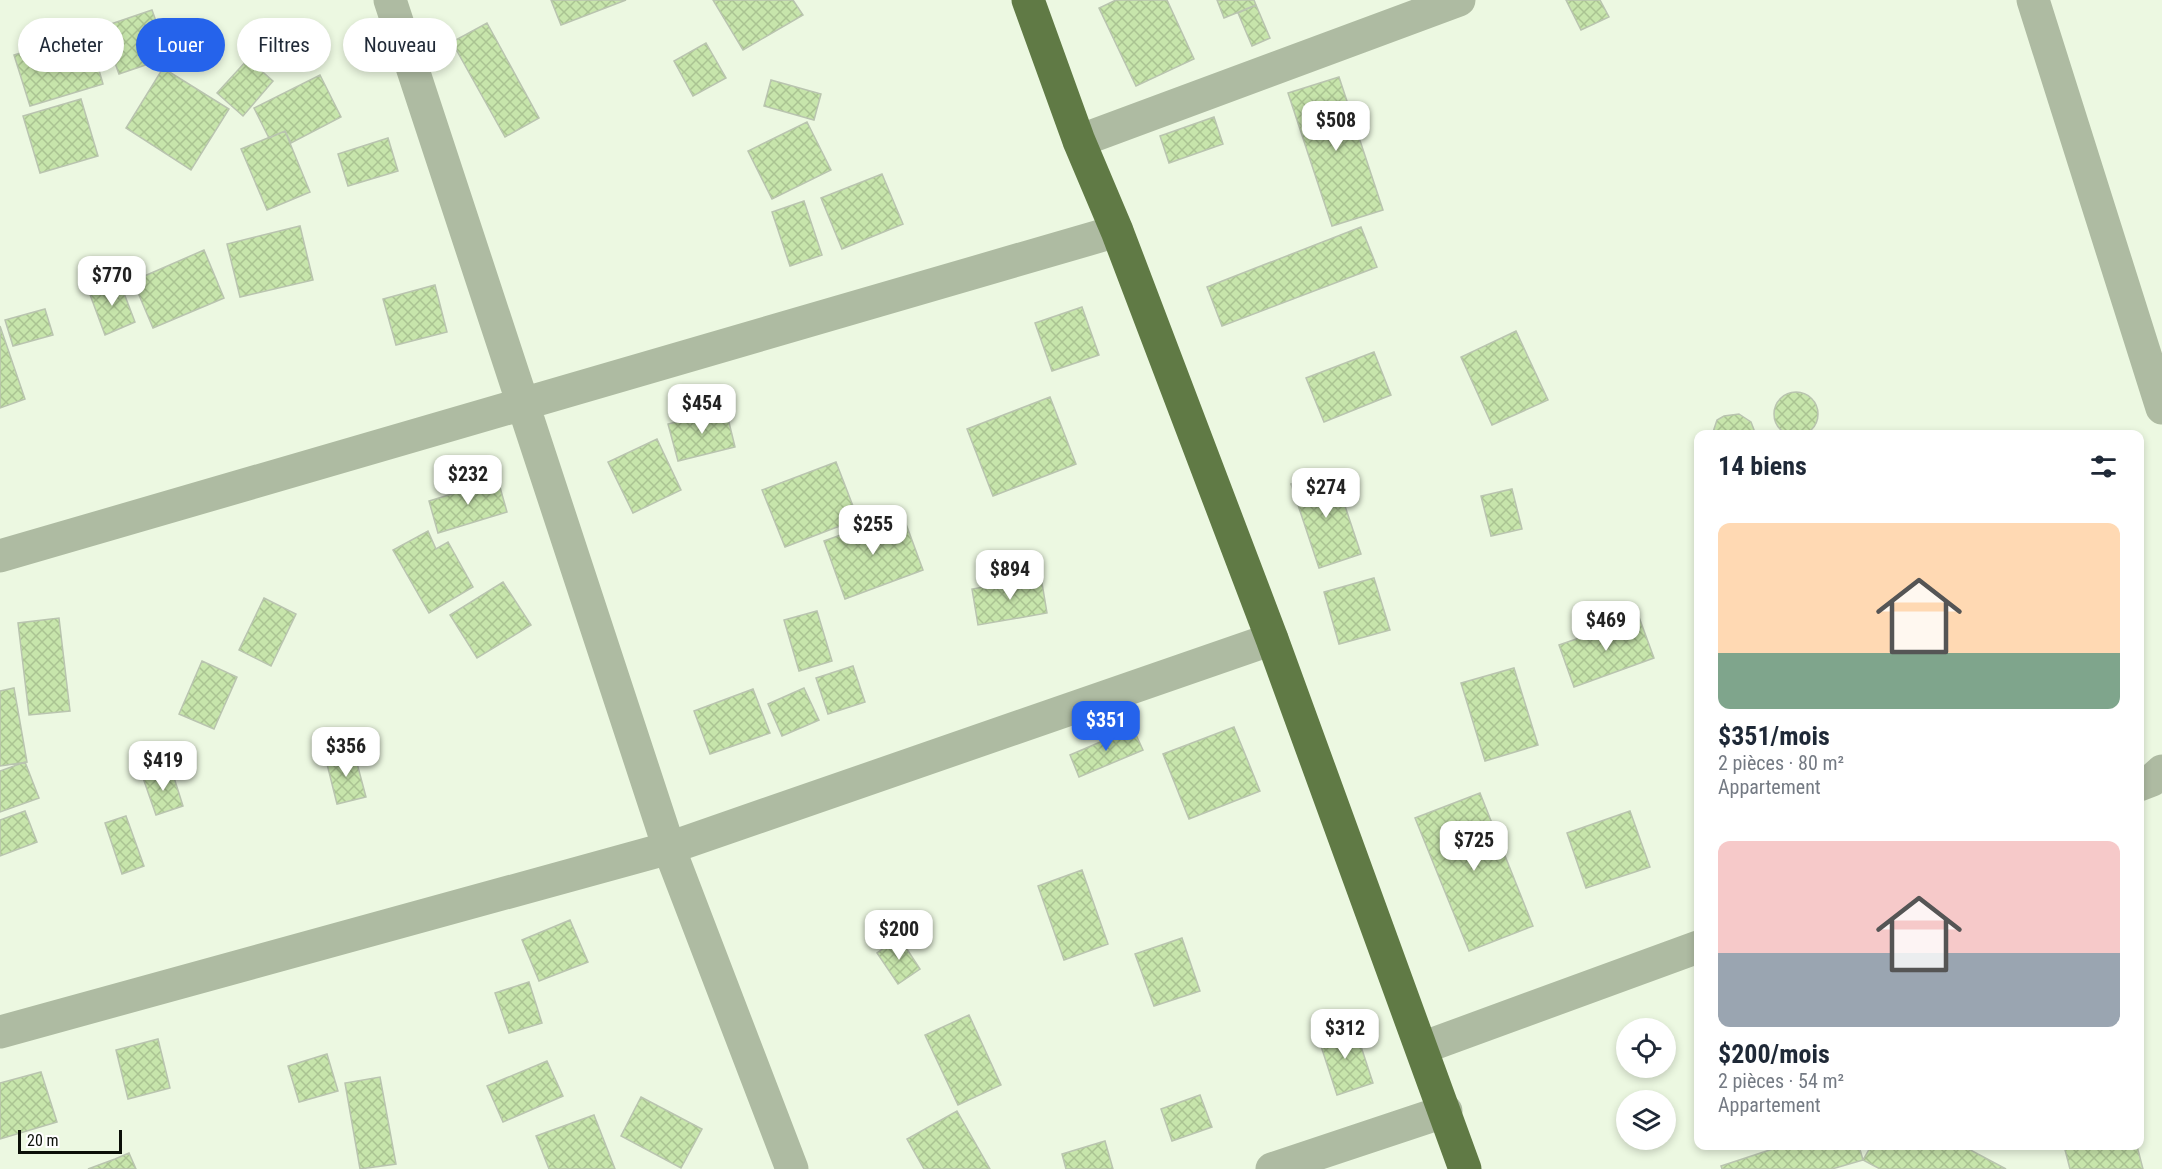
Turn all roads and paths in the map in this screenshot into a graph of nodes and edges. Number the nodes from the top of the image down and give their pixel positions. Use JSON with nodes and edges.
{"nodes":[{"id":1,"x":390,"y":0,"type":"edge"},
{"id":2,"x":1028,"y":0,"type":"edge"},
{"id":3,"x":1459,"y":0,"type":"edge"},
{"id":4,"x":2033,"y":0,"type":"edge"},
{"id":5,"x":1078,"y":141,"type":"junction"},
{"id":6,"x":1117,"y":231,"type":"junction"},
{"id":7,"x":521,"y":403,"type":"junction"},
{"id":8,"x":2162,"y":408,"type":"edge"},
{"id":9,"x":0,"y":556,"type":"edge"},
{"id":10,"x":1272,"y":639,"type":"junction"},
{"id":11,"x":2162,"y":771,"type":"edge"},
{"id":12,"x":2144,"y":783,"type":"edge"},
{"id":13,"x":669,"y":848,"type":"junction"},
{"id":14,"x":1694,"y":948,"type":"edge"},
{"id":15,"x":0,"y":1032,"type":"edge"},
{"id":16,"x":1422,"y":1048,"type":"junction"},
{"id":17,"x":1446,"y":1111,"type":"junction"},
{"id":18,"x":792,"y":1169,"type":"edge"},
{"id":19,"x":1272,"y":1169,"type":"edge"},
{"id":20,"x":1465,"y":1169,"type":"edge"}],
"edges":[{"from":1,"to":7,"type":"street"},
{"from":2,"to":5,"type":"highway"},
{"from":3,"to":5,"type":"street"},
{"from":4,"to":8,"type":"street"},
{"from":5,"to":6,"type":"highway"},
{"from":6,"to":7,"type":"street"},
{"from":6,"to":10,"type":"highway"},
{"from":7,"to":9,"type":"street"},
{"from":7,"to":13,"type":"street"},
{"from":10,"to":13,"type":"street"},
{"from":10,"to":16,"type":"highway"},
{"from":11,"to":12,"type":"street"},
{"from":13,"to":15,"type":"street"},
{"from":13,"to":18,"type":"street"},
{"from":14,"to":16,"type":"street"},
{"from":16,"to":17,"type":"highway"},
{"from":17,"to":19,"type":"street"},
{"from":17,"to":20,"type":"highway"}]}
